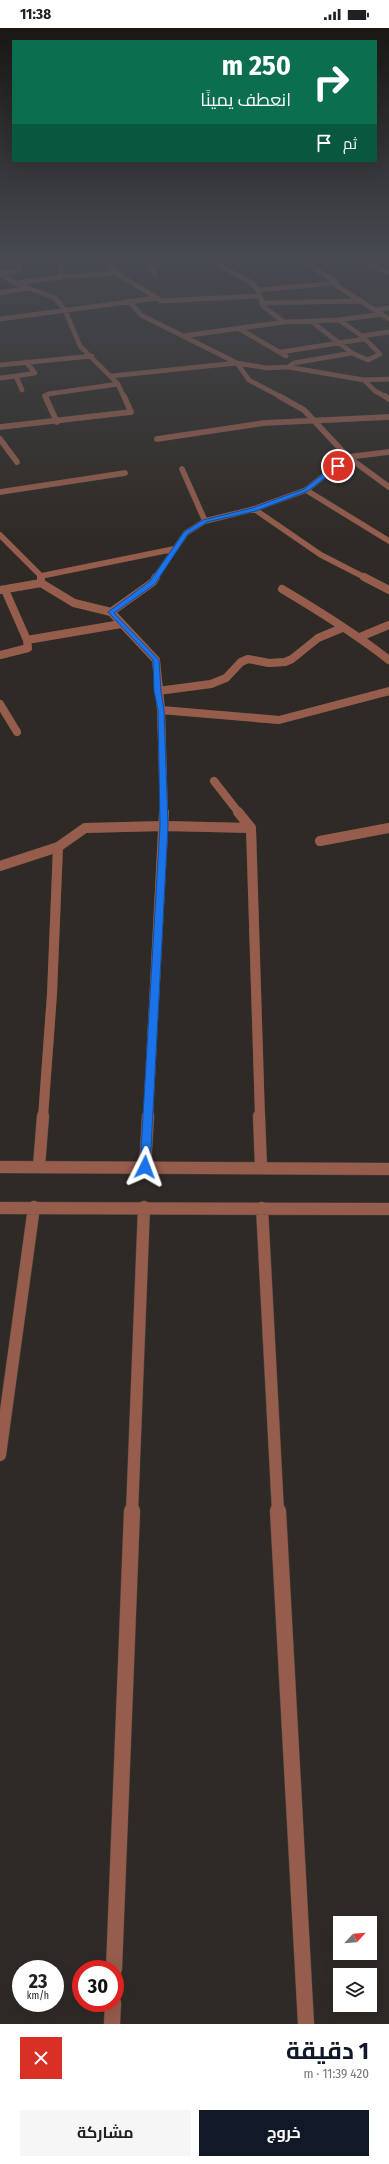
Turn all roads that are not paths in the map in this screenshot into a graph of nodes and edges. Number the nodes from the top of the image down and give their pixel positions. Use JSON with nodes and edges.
{"nodes":[{"id":1,"x":86,"y":351,"type":"edge"},
{"id":2,"x":213,"y":351,"type":"edge"},
{"id":3,"x":286,"y":351,"type":"edge"},
{"id":4,"x":349,"y":351,"type":"edge"},
{"id":5,"x":377,"y":351,"type":"edge"},
{"id":6,"x":281,"y":352,"type":"joint"},
{"id":7,"x":352,"y":353,"type":"junction"},
{"id":8,"x":92,"y":356,"type":"junction"},
{"id":9,"x":26,"y":362,"type":"junction"},
{"id":10,"x":237,"y":363,"type":"junction"},
{"id":11,"x":294,"y":363,"type":"junction"},
{"id":12,"x":0,"y":364,"type":"edge"},
{"id":13,"x":288,"y":366,"type":"junction"},
{"id":14,"x":16,"y":376,"type":"junction"},
{"id":15,"x":111,"y":376,"type":"junction"},
{"id":16,"x":0,"y":378,"type":"edge"},
{"id":17,"x":389,"y":379,"type":"edge"},
{"id":18,"x":364,"y":380,"type":"junction"},
{"id":19,"x":118,"y":384,"type":"junction"},
{"id":20,"x":22,"y":390,"type":"dead end"},
{"id":21,"x":389,"y":399,"type":"edge"},
{"id":22,"x":389,"y":417,"type":"edge"},
{"id":23,"x":316,"y":420,"type":"junction"},
{"id":24,"x":57,"y":422,"type":"junction"},
{"id":25,"x":0,"y":427,"type":"edge"},
{"id":26,"x":157,"y":439,"type":"dead end"},
{"id":27,"x":1,"y":442,"type":"edge"},
{"id":28,"x":389,"y":452,"type":"edge"},
{"id":29,"x":348,"y":457,"type":"junction"},
{"id":30,"x":17,"y":462,"type":"dead end"},
{"id":31,"x":182,"y":469,"type":"dead end"},
{"id":32,"x":125,"y":473,"type":"dead end"},
{"id":33,"x":389,"y":487,"type":"edge"},
{"id":34,"x":306,"y":490,"type":"junction"},
{"id":35,"x":0,"y":492,"type":"edge"},
{"id":36,"x":254,"y":510,"type":"junction"},
{"id":37,"x":205,"y":521,"type":"junction"},
{"id":38,"x":0,"y":535,"type":"edge"},
{"id":39,"x":389,"y":542,"type":"edge"},
{"id":40,"x":174,"y":549,"type":"junction"},
{"id":41,"x":41,"y":579,"type":"junction"},
{"id":42,"x":282,"y":589,"type":"dead end"},
{"id":43,"x":3,"y":590,"type":"edge"},
{"id":44,"x":389,"y":590,"type":"edge"},
{"id":45,"x":111,"y":612,"type":"junction"},
{"id":46,"x":122,"y":624,"type":"junction"},
{"id":47,"x":389,"y":625,"type":"edge"},
{"id":48,"x":342,"y":628,"type":"junction"},
{"id":49,"x":360,"y":637,"type":"junction"},
{"id":50,"x":27,"y":640,"type":"junction"},
{"id":51,"x":0,"y":655,"type":"edge"},
{"id":52,"x":389,"y":660,"type":"edge"},
{"id":53,"x":158,"y":691,"type":"junction"},
{"id":54,"x":389,"y":691,"type":"edge"},
{"id":55,"x":0,"y":704,"type":"edge"},
{"id":56,"x":161,"y":710,"type":"junction"},
{"id":57,"x":17,"y":732,"type":"dead end"},
{"id":58,"x":214,"y":781,"type":"dead end"},
{"id":59,"x":164,"y":826,"type":"junction"},
{"id":60,"x":251,"y":828,"type":"junction"},
{"id":61,"x":389,"y":828,"type":"edge"},
{"id":62,"x":320,"y":841,"type":"dead end"},
{"id":63,"x":58,"y":847,"type":"junction"},
{"id":64,"x":0,"y":866,"type":"edge"},
{"id":65,"x":39,"y":1166,"type":"junction"},
{"id":66,"x":0,"y":1167,"type":"edge"},
{"id":67,"x":145,"y":1167,"type":"junction"},
{"id":68,"x":261,"y":1168,"type":"junction"},
{"id":69,"x":389,"y":1169,"type":"edge"},
{"id":70,"x":34,"y":1207,"type":"junction"},
{"id":71,"x":144,"y":1207,"type":"junction"},
{"id":72,"x":0,"y":1208,"type":"edge"},
{"id":73,"x":262,"y":1208,"type":"junction"},
{"id":74,"x":389,"y":1209,"type":"edge"},
{"id":75,"x":0,"y":1455,"type":"edge"},
{"id":76,"x":114,"y":1960,"type":"edge"},
{"id":77,"x":113,"y":2012,"type":"edge"},
{"id":78,"x":112,"y":2024,"type":"edge"},
{"id":79,"x":306,"y":2024,"type":"edge"}],
"edges":[{"from":1,"to":8,"type":"street"},
{"from":2,"to":10,"type":"street"},
{"from":3,"to":6,"type":"street"},
{"from":4,"to":7,"type":"street"},
{"from":5,"to":7,"type":"street"},
{"from":6,"to":11,"type":"street"},
{"from":7,"to":11,"type":"street"},
{"from":8,"to":9,"type":"street"},
{"from":8,"to":15,"type":"street"},
{"from":9,"to":12,"type":"street"},
{"from":9,"to":14,"type":"street"},
{"from":10,"to":13,"type":"street"},
{"from":10,"to":15,"type":"street"},
{"from":10,"to":23,"type":"street"},
{"from":11,"to":13,"type":"street"},
{"from":13,"to":18,"type":"street"},
{"from":14,"to":16,"type":"street"},
{"from":14,"to":20,"type":"street"},
{"from":15,"to":19,"type":"street"},
{"from":17,"to":18,"type":"street"},
{"from":18,"to":21,"type":"street"},
{"from":19,"to":24,"type":"street"},
{"from":19,"to":24,"type":"street"},
{"from":22,"to":23,"type":"street"},
{"from":23,"to":26,"type":"street"},
{"from":23,"to":29,"type":"street"},
{"from":24,"to":25,"type":"street"},
{"from":27,"to":30,"type":"street"},
{"from":28,"to":29,"type":"street"},
{"from":29,"to":33,"type":"street"},
{"from":29,"to":34,"type":"street"},
{"from":31,"to":37,"type":"street"},
{"from":32,"to":35,"type":"street"},
{"from":34,"to":36,"type":"street"},
{"from":34,"to":39,"type":"street"},
{"from":36,"to":37,"type":"street"},
{"from":36,"to":44,"type":"street"},
{"from":37,"to":40,"type":"street"},
{"from":38,"to":41,"type":"street"},
{"from":40,"to":41,"type":"street"},
{"from":40,"to":45,"type":"street"},
{"from":41,"to":43,"type":"street"},
{"from":41,"to":45,"type":"street"},
{"from":42,"to":48,"type":"street"},
{"from":43,"to":50,"type":"street"},
{"from":45,"to":46,"type":"street"},
{"from":46,"to":50,"type":"street"},
{"from":46,"to":53,"type":"street"},
{"from":47,"to":49,"type":"street"},
{"from":48,"to":49,"type":"street"},
{"from":48,"to":53,"type":"street"},
{"from":49,"to":52,"type":"street"},
{"from":50,"to":51,"type":"street"},
{"from":53,"to":56,"type":"street"},
{"from":54,"to":56,"type":"street"},
{"from":55,"to":57,"type":"street"},
{"from":56,"to":59,"type":"street"},
{"from":58,"to":60,"type":"street"},
{"from":59,"to":60,"type":"street"},
{"from":59,"to":63,"type":"street"},
{"from":59,"to":67,"type":"street"},
{"from":60,"to":68,"type":"street"},
{"from":61,"to":62,"type":"street"},
{"from":63,"to":64,"type":"street"},
{"from":63,"to":65,"type":"street"},
{"from":65,"to":66,"type":"street"},
{"from":65,"to":67,"type":"street"},
{"from":67,"to":68,"type":"street"},
{"from":68,"to":69,"type":"street"},
{"from":70,"to":71,"type":"street"},
{"from":70,"to":72,"type":"street"},
{"from":70,"to":75,"type":"street"},
{"from":71,"to":73,"type":"street"},
{"from":71,"to":76,"type":"street"},
{"from":73,"to":74,"type":"street"},
{"from":73,"to":79,"type":"street"},
{"from":77,"to":78,"type":"street"}]}
